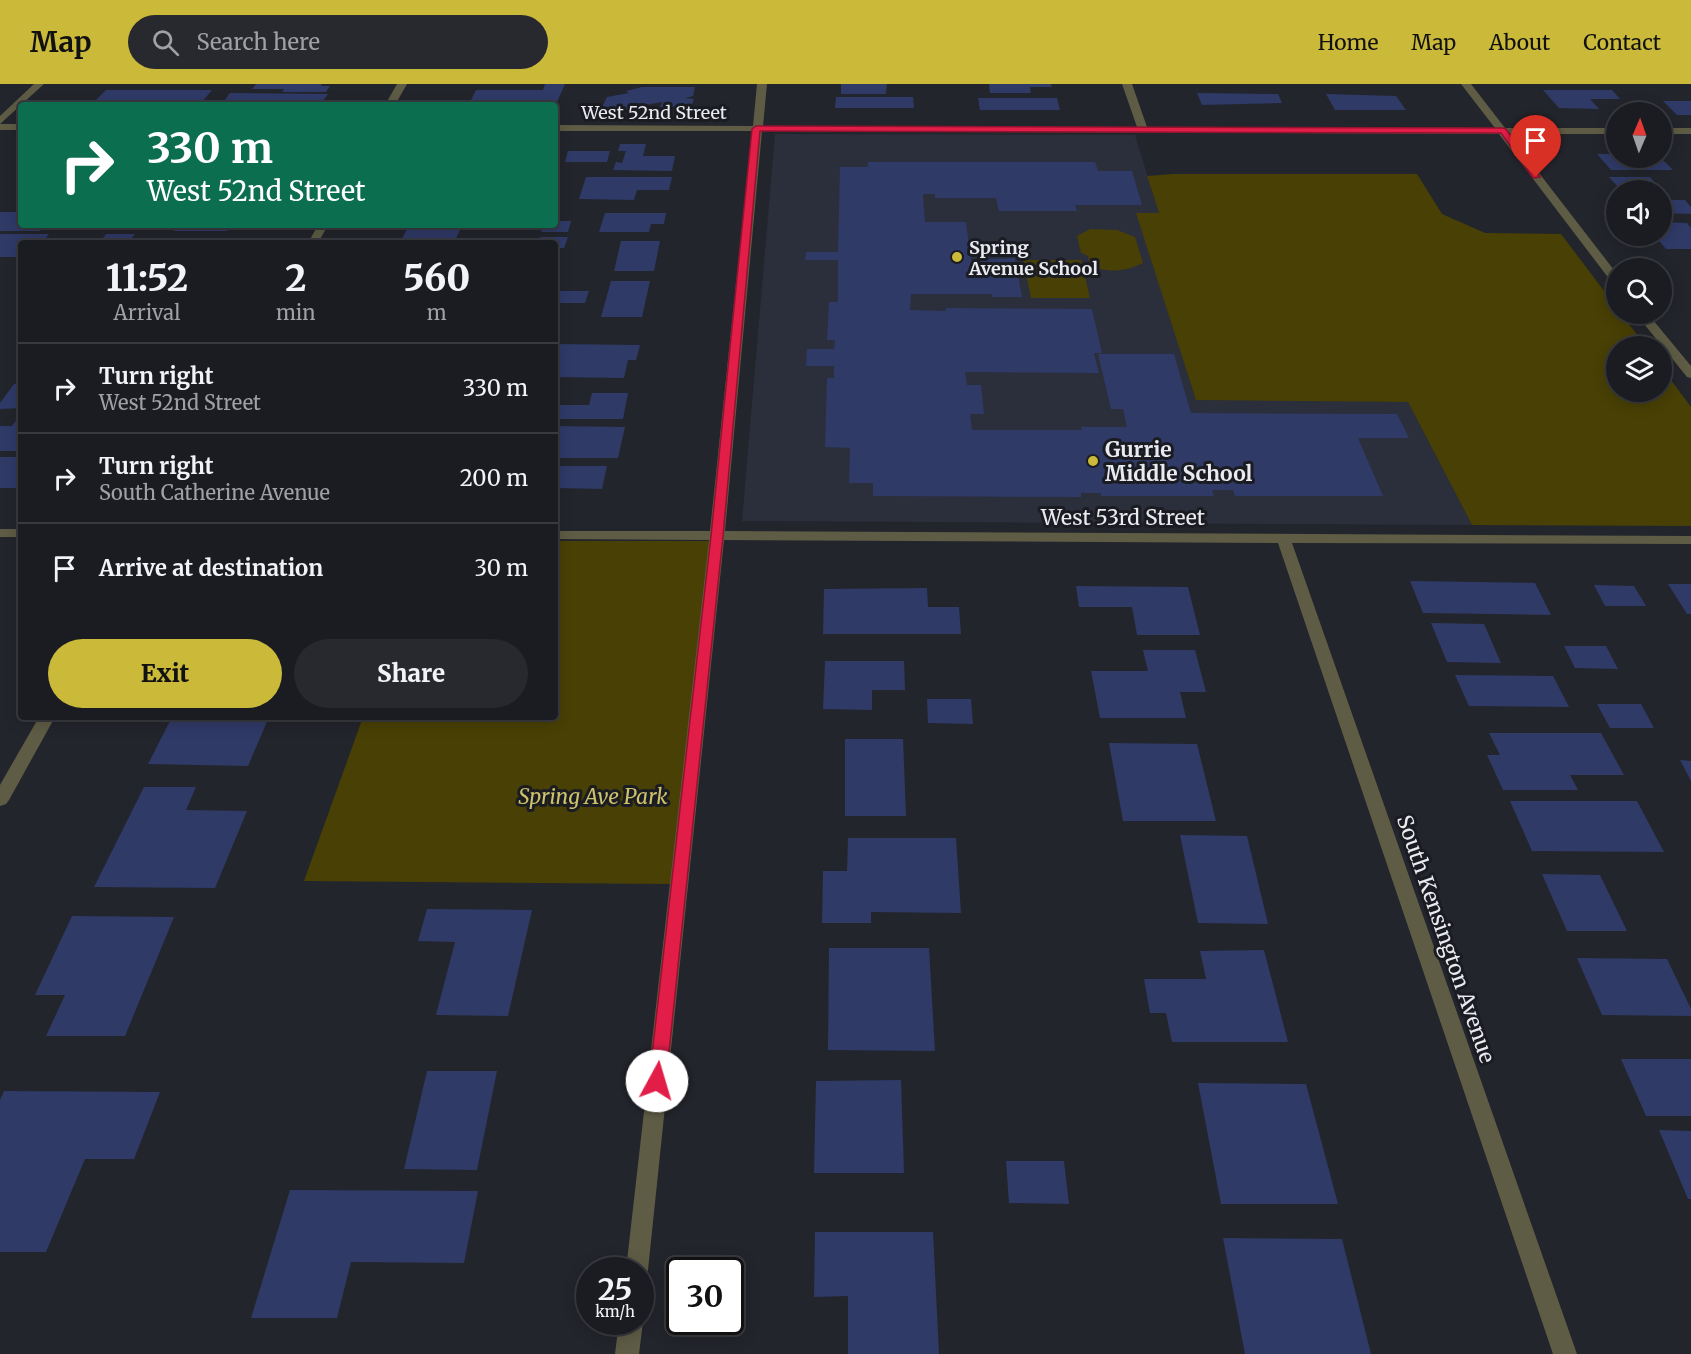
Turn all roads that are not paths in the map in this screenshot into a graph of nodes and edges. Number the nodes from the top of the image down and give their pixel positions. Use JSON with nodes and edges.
{"nodes":[{"id":1,"x":39,"y":84,"type":"edge"},
{"id":2,"x":402,"y":84,"type":"edge"},
{"id":3,"x":762,"y":84,"type":"edge"},
{"id":4,"x":1127,"y":84,"type":"edge"},
{"id":5,"x":1466,"y":84,"type":"edge"},
{"id":6,"x":21,"y":102,"type":"edge"},
{"id":7,"x":392,"y":102,"type":"edge"},
{"id":8,"x":18,"y":104,"type":"edge"},
{"id":9,"x":0,"y":122,"type":"edge"},
{"id":10,"x":0,"y":127,"type":"edge"},
{"id":11,"x":18,"y":127,"type":"edge"},
{"id":12,"x":558,"y":128,"type":"edge"},
{"id":13,"x":756,"y":129,"type":"junction"},
{"id":14,"x":1143,"y":130,"type":"junction"},
{"id":15,"x":1503,"y":130,"type":"junction"},
{"id":16,"x":1606,"y":131,"type":"edge"},
{"id":17,"x":1672,"y":131,"type":"edge"},
{"id":18,"x":1691,"y":131,"type":"edge"},
{"id":19,"x":1606,"y":268,"type":"edge"},
{"id":20,"x":1650,"y":324,"type":"edge"},
{"id":21,"x":1691,"y":374,"type":"edge"},
{"id":22,"x":0,"y":533,"type":"edge"},
{"id":23,"x":18,"y":533,"type":"edge"},
{"id":24,"x":558,"y":535,"type":"edge"},
{"id":25,"x":717,"y":536,"type":"junction"},
{"id":26,"x":1284,"y":539,"type":"junction"},
{"id":27,"x":1691,"y":540,"type":"edge"},
{"id":28,"x":44,"y":720,"type":"edge"},
{"id":29,"x":0,"y":800,"type":"edge"},
{"id":30,"x":638,"y":1257,"type":"edge"},
{"id":31,"x":629,"y":1335,"type":"edge"},
{"id":32,"x":627,"y":1354,"type":"edge"},
{"id":33,"x":1565,"y":1354,"type":"edge"}],
"edges":[{"from":1,"to":6,"type":"street"},
{"from":2,"to":7,"type":"street"},
{"from":3,"to":13,"type":"street"},
{"from":4,"to":14,"type":"street"},
{"from":5,"to":15,"type":"street"},
{"from":8,"to":9,"type":"street"},
{"from":10,"to":11,"type":"street"},
{"from":12,"to":13,"type":"street","name":"West 52nd Street"},
{"from":13,"to":14,"type":"street","name":"West 52nd Street"},
{"from":13,"to":25,"type":"street"},
{"from":14,"to":15,"type":"street","name":"West 52nd Street"},
{"from":15,"to":16,"type":"street","name":"West 52nd Street"},
{"from":15,"to":19,"type":"street"},
{"from":17,"to":18,"type":"street"},
{"from":20,"to":21,"type":"street"},
{"from":22,"to":23,"type":"street"},
{"from":24,"to":25,"type":"street","name":"West 53rd Street"},
{"from":25,"to":26,"type":"street","name":"West 53rd Street"},
{"from":25,"to":30,"type":"street"},
{"from":26,"to":27,"type":"street","name":"West 53rd Street"},
{"from":26,"to":33,"type":"street","name":"South Kensington Avenue"},
{"from":28,"to":29,"type":"street"},
{"from":31,"to":32,"type":"street"}]}
